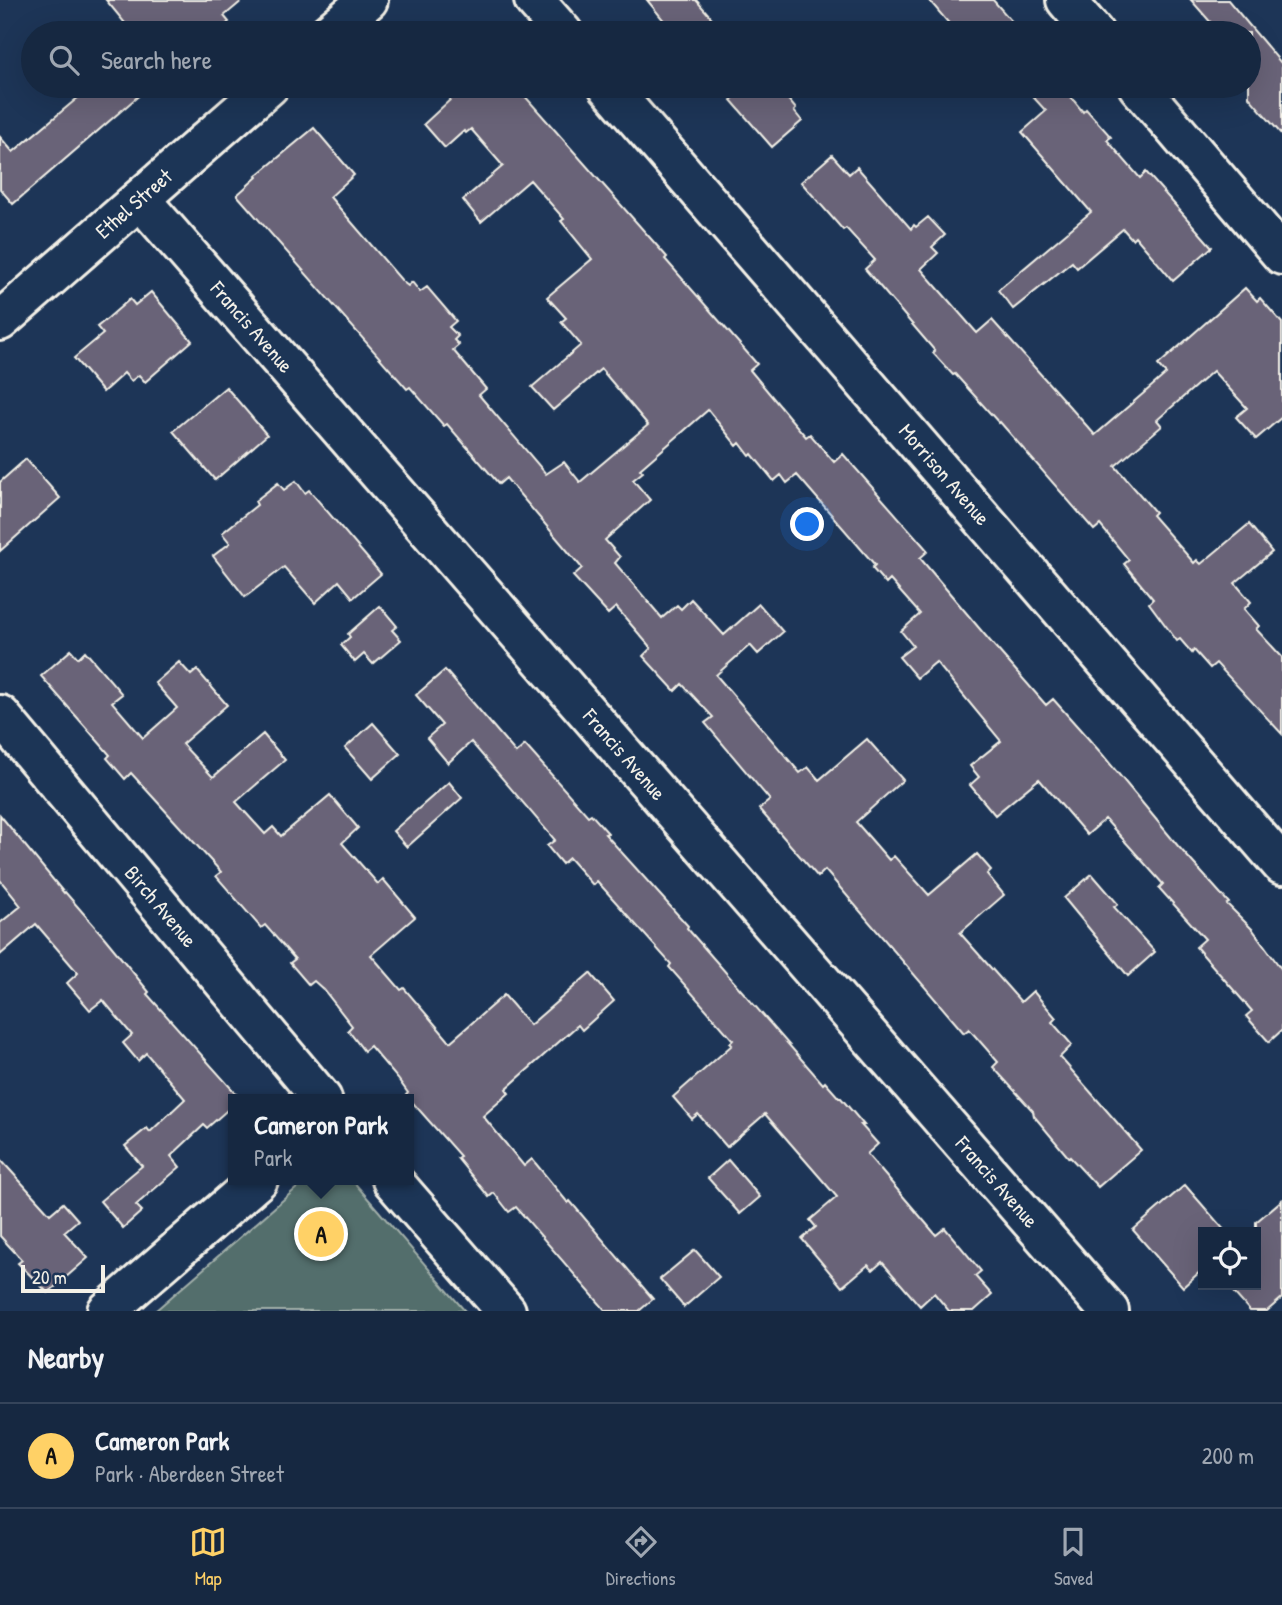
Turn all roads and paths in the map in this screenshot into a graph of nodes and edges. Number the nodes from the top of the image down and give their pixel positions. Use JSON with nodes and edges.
{"nodes":[{"id":1,"x":368,"y":0,"type":"edge"},
{"id":2,"x":534,"y":0,"type":"edge"},
{"id":3,"x":1066,"y":0,"type":"edge"},
{"id":4,"x":343,"y":21,"type":"edge"},
{"id":5,"x":552,"y":21,"type":"edge"},
{"id":6,"x":1084,"y":21,"type":"edge"},
{"id":7,"x":255,"y":98,"type":"edge"},
{"id":8,"x":618,"y":98,"type":"edge"},
{"id":9,"x":1148,"y":98,"type":"edge"},
{"id":10,"x":140,"y":199,"type":"junction"},
{"id":11,"x":1282,"y":255,"type":"edge"},
{"id":12,"x":0,"y":321,"type":"edge"},
{"id":13,"x":0,"y":715,"type":"edge"},
{"id":14,"x":1282,"y":865,"type":"edge"},
{"id":15,"x":318,"y":1094,"type":"edge"},
{"id":16,"x":252,"y":1185,"type":"edge"},
{"id":17,"x":396,"y":1185,"type":"edge"},
{"id":18,"x":107,"y":1311,"type":"edge"},
{"id":19,"x":506,"y":1311,"type":"edge"},
{"id":20,"x":1109,"y":1311,"type":"edge"}],
"edges":[{"from":1,"to":4,"type":"street"},
{"from":2,"to":5,"type":"street"},
{"from":3,"to":6,"type":"street"},
{"from":7,"to":10,"type":"street","name":"Ethel Street"},
{"from":8,"to":14,"type":"street","name":"Morrison Avenue"},
{"from":9,"to":11,"type":"street"},
{"from":10,"to":12,"type":"street","name":"Ethel Street"},
{"from":10,"to":20,"type":"street","name":"Francis Avenue"},
{"from":13,"to":15,"type":"street","name":"Birch Avenue"},
{"from":16,"to":18,"type":"street"},
{"from":17,"to":19,"type":"street"}]}
